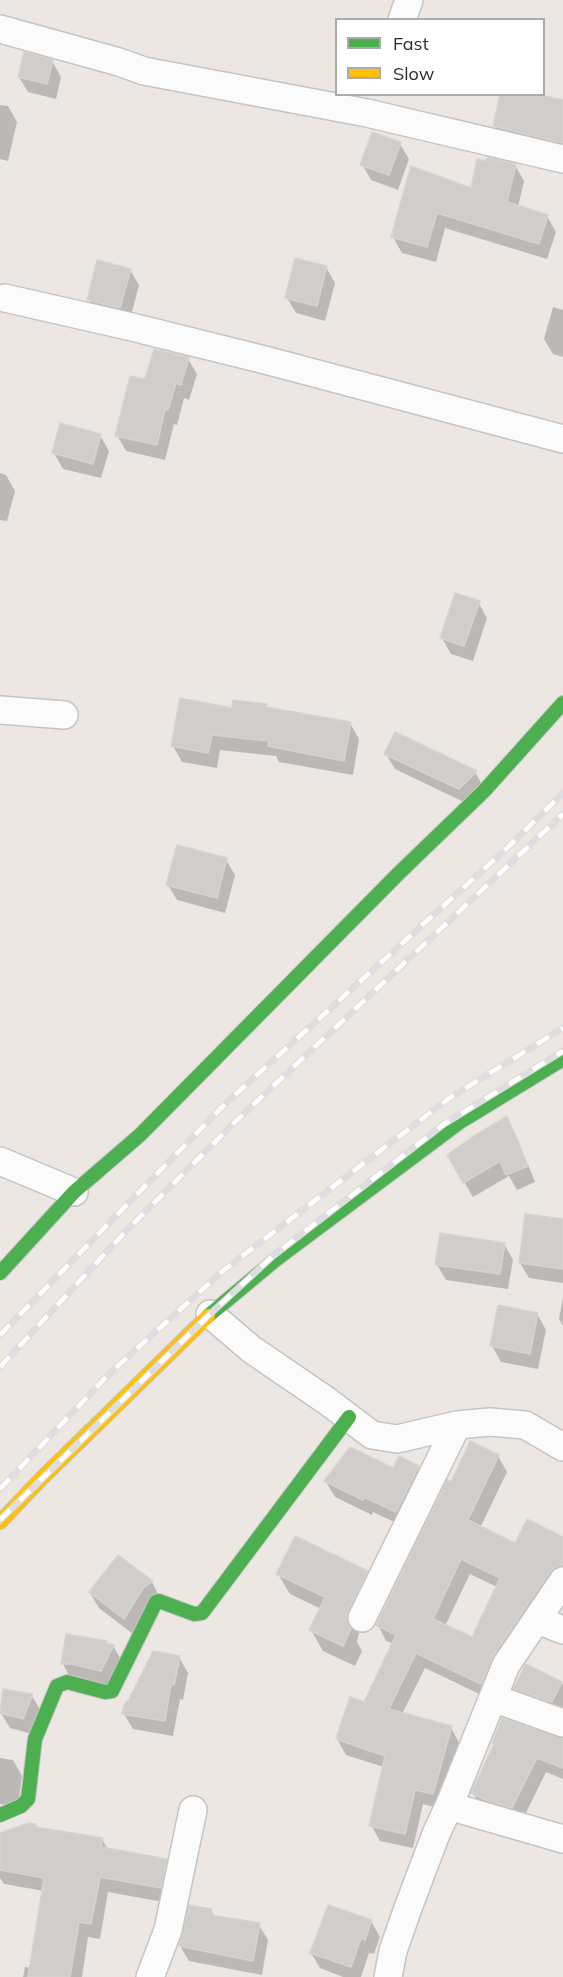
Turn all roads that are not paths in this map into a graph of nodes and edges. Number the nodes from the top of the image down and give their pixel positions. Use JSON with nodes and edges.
{"nodes":[{"id":1,"x":409,"y":0,"type":"edge"},
{"id":2,"x":403,"y":18,"type":"edge"},
{"id":3,"x":0,"y":29,"type":"edge"},
{"id":4,"x":370,"y":104,"type":"edge"},
{"id":5,"x":563,"y":159,"type":"edge"},
{"id":6,"x":5,"y":298,"type":"dead end"},
{"id":7,"x":563,"y":439,"type":"edge"},
{"id":8,"x":563,"y":703,"type":"edge"},
{"id":9,"x":0,"y":710,"type":"edge"},
{"id":10,"x":64,"y":715,"type":"dead end"},
{"id":11,"x":563,"y":1059,"type":"edge"},
{"id":12,"x":0,"y":1161,"type":"edge"},
{"id":13,"x":74,"y":1192,"type":"junction"},
{"id":14,"x":0,"y":1273,"type":"edge"},
{"id":15,"x":210,"y":1314,"type":"junction"},
{"id":16,"x":349,"y":1418,"type":"junction"},
{"id":17,"x":457,"y":1425,"type":"junction"},
{"id":18,"x":563,"y":1447,"type":"edge"},
{"id":19,"x":0,"y":1522,"type":"edge"},
{"id":20,"x":563,"y":1581,"type":"edge"},
{"id":21,"x":362,"y":1618,"type":"dead end"},
{"id":22,"x":538,"y":1620,"type":"junction"},
{"id":23,"x":563,"y":1630,"type":"edge"},
{"id":24,"x":493,"y":1698,"type":"junction"},
{"id":25,"x":563,"y":1723,"type":"edge"},
{"id":26,"x":449,"y":1806,"type":"junction"},
{"id":27,"x":193,"y":1810,"type":"dead end"},
{"id":28,"x":0,"y":1815,"type":"edge"},
{"id":29,"x":563,"y":1839,"type":"edge"},
{"id":30,"x":150,"y":1977,"type":"edge"},
{"id":31,"x":388,"y":1977,"type":"edge"}],
"edges":[{"from":1,"to":2,"type":"street"},
{"from":3,"to":4,"type":"street"},
{"from":4,"to":5,"type":"street"},
{"from":6,"to":7,"type":"street"},
{"from":8,"to":13,"type":"street"},
{"from":9,"to":10,"type":"street"},
{"from":11,"to":15,"type":"street"},
{"from":12,"to":13,"type":"street"},
{"from":13,"to":14,"type":"street"},
{"from":15,"to":16,"type":"street"},
{"from":15,"to":19,"type":"street"},
{"from":16,"to":17,"type":"street"},
{"from":16,"to":28,"type":"street"},
{"from":17,"to":18,"type":"street"},
{"from":17,"to":21,"type":"street"},
{"from":20,"to":22,"type":"street"},
{"from":22,"to":23,"type":"street"},
{"from":22,"to":24,"type":"street"},
{"from":24,"to":25,"type":"street"},
{"from":24,"to":26,"type":"street"},
{"from":26,"to":29,"type":"street"},
{"from":26,"to":31,"type":"street"},
{"from":27,"to":30,"type":"street"}]}
